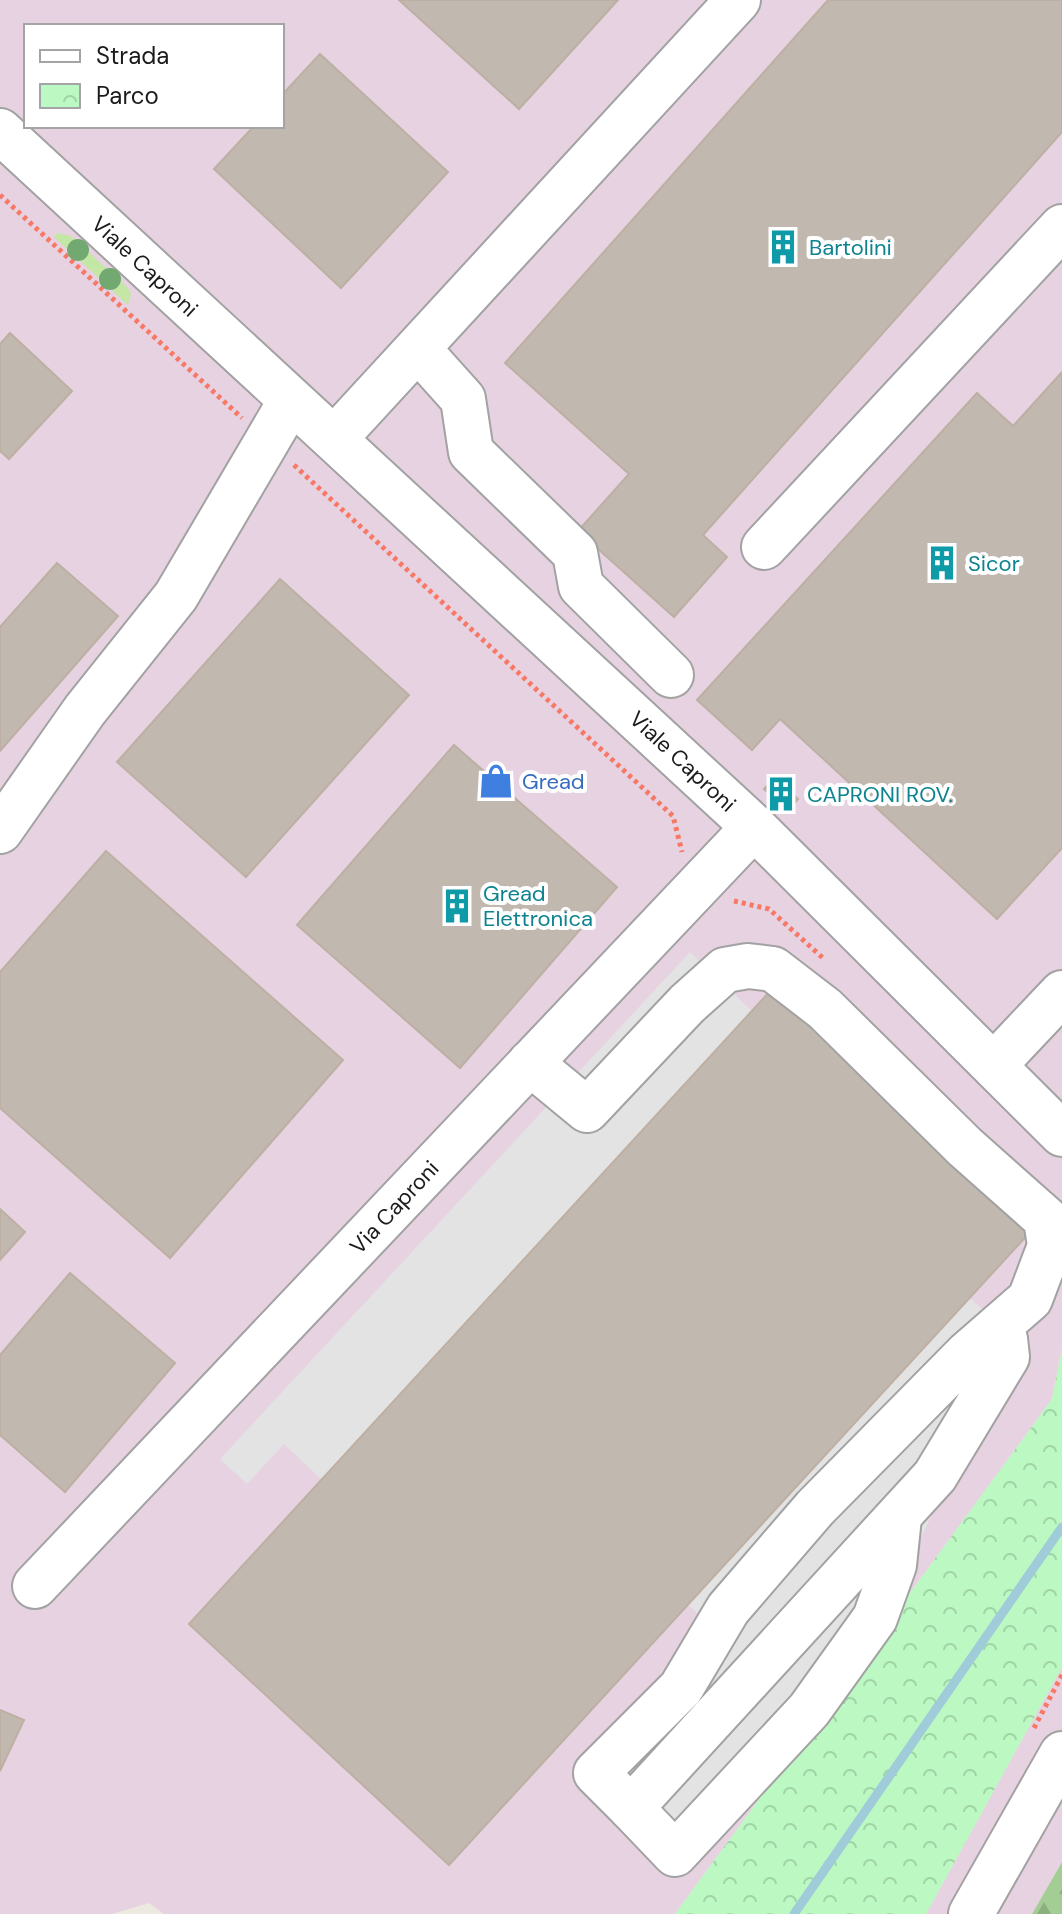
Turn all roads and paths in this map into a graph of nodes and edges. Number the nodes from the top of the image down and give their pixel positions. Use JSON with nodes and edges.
{"nodes":[{"id":1,"x":738,"y":0,"type":"edge"},
{"id":2,"x":0,"y":131,"type":"edge"},
{"id":3,"x":0,"y":195,"type":"edge"},
{"id":4,"x":1062,"y":227,"type":"edge"},
{"id":5,"x":419,"y":350,"type":"junction"},
{"id":6,"x":290,"y":402,"type":"junction"},
{"id":7,"x":335,"y":438,"type":"junction"},
{"id":8,"x":268,"y":440,"type":"junction"},
{"id":9,"x":764,"y":547,"type":"dead end"},
{"id":10,"x":671,"y":675,"type":"dead end"},
{"id":11,"x":754,"y":827,"type":"junction"},
{"id":12,"x":0,"y":831,"type":"edge"},
{"id":13,"x":686,"y":862,"type":"dead end"},
{"id":14,"x":1062,"y":993,"type":"edge"},
{"id":15,"x":530,"y":1063,"type":"junction"},
{"id":16,"x":994,"y":1065,"type":"junction"},
{"id":17,"x":1062,"y":1134,"type":"edge"},
{"id":18,"x":998,"y":1327,"type":"junction"},
{"id":19,"x":899,"y":1517,"type":"junction"},
{"id":20,"x":35,"y":1586,"type":"dead end"},
{"id":21,"x":1062,"y":1754,"type":"edge"},
{"id":22,"x":631,"y":1808,"type":"junction"},
{"id":23,"x":971,"y":1914,"type":"edge"}],
"edges":[{"from":1,"to":5,"type":"street"},
{"from":2,"to":6,"type":"street","name":"Viale Caproni"},
{"from":3,"to":8,"type":"path"},
{"from":4,"to":9,"type":"street"},
{"from":5,"to":7,"type":"street"},
{"from":5,"to":10,"type":"street"},
{"from":6,"to":7,"type":"street","name":"Viale Caproni"},
{"from":6,"to":8,"type":"street"},
{"from":7,"to":11,"type":"street","name":"Viale Caproni"},
{"from":8,"to":12,"type":"street"},
{"from":8,"to":13,"type":"path"},
{"from":11,"to":15,"type":"street","name":"Via Caproni"},
{"from":11,"to":16,"type":"street","name":"Viale Caproni"},
{"from":14,"to":16,"type":"street"},
{"from":15,"to":18,"type":"street"},
{"from":15,"to":20,"type":"street","name":"Via Caproni"},
{"from":16,"to":17,"type":"street","name":"Viale Caproni"},
{"from":18,"to":19,"type":"street"},
{"from":18,"to":22,"type":"street"},
{"from":19,"to":22,"type":"street"},
{"from":19,"to":22,"type":"street"},
{"from":21,"to":23,"type":"street"}]}
